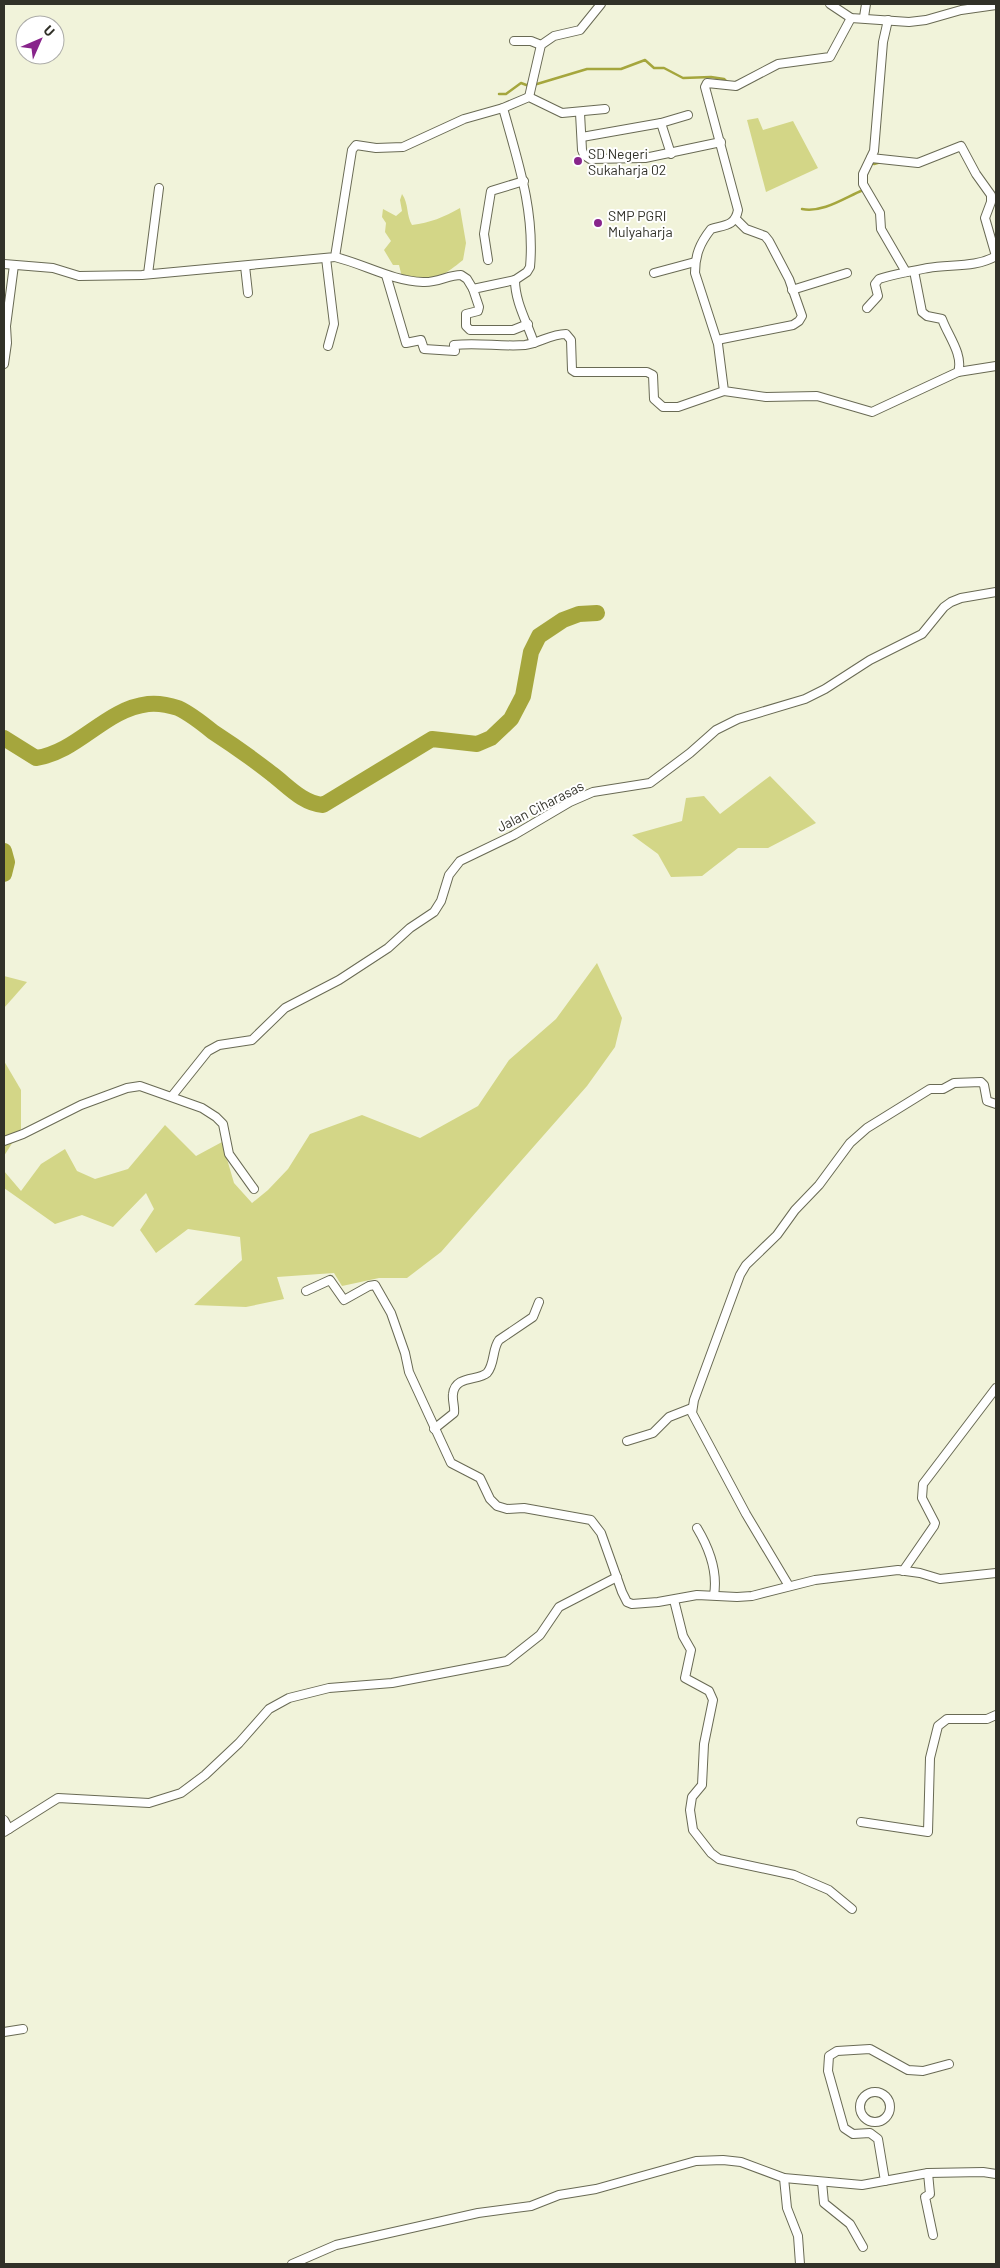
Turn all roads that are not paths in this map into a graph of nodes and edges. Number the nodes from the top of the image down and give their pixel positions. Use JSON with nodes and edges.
{"nodes":[{"id":1,"x":601,"y":4,"type":"edge"},
{"id":2,"x":830,"y":4,"type":"edge"},
{"id":3,"x":866,"y":4,"type":"edge"},
{"id":4,"x":996,"y":5,"type":"edge"},
{"id":5,"x":864,"y":17,"type":"junction"},
{"id":6,"x":851,"y":18,"type":"junction"},
{"id":7,"x":888,"y":20,"type":"junction"},
{"id":8,"x":514,"y":41,"type":"dead end"},
{"id":9,"x":542,"y":45,"type":"junction"},
{"id":10,"x":529,"y":97,"type":"junction"},
{"id":11,"x":503,"y":108,"type":"junction"},
{"id":12,"x":605,"y":108,"type":"dead end"},
{"id":13,"x":580,"y":113,"type":"junction"},
{"id":14,"x":688,"y":115,"type":"dead end"},
{"id":15,"x":661,"y":123,"type":"junction"},
{"id":16,"x":582,"y":137,"type":"junction"},
{"id":17,"x":722,"y":142,"type":"junction"},
{"id":18,"x":671,"y":154,"type":"junction"},
{"id":19,"x":871,"y":158,"type":"junction"},
{"id":20,"x":524,"y":181,"type":"junction"},
{"id":21,"x":159,"y":188,"type":"dead end"},
{"id":22,"x":736,"y":219,"type":"junction"},
{"id":23,"x":996,"y":256,"type":"edge"},
{"id":24,"x":334,"y":257,"type":"junction"},
{"id":25,"x":326,"y":258,"type":"junction"},
{"id":26,"x":488,"y":260,"type":"dead end"},
{"id":27,"x":695,"y":262,"type":"junction"},
{"id":28,"x":4,"y":264,"type":"edge"},
{"id":29,"x":14,"y":265,"type":"junction"},
{"id":30,"x":245,"y":266,"type":"junction"},
{"id":31,"x":910,"y":271,"type":"junction"},
{"id":32,"x":654,"y":273,"type":"dead end"},
{"id":33,"x":847,"y":273,"type":"dead end"},
{"id":34,"x":148,"y":274,"type":"junction"},
{"id":35,"x":386,"y":275,"type":"junction"},
{"id":36,"x":515,"y":280,"type":"junction"},
{"id":37,"x":472,"y":288,"type":"junction"},
{"id":38,"x":792,"y":290,"type":"junction"},
{"id":39,"x":248,"y":293,"type":"dead end"},
{"id":40,"x":867,"y":308,"type":"dead end"},
{"id":41,"x":528,"y":324,"type":"junction"},
{"id":42,"x":717,"y":340,"type":"junction"},
{"id":43,"x":534,"y":343,"type":"junction"},
{"id":44,"x":328,"y":346,"type":"dead end"},
{"id":45,"x":4,"y":364,"type":"edge"},
{"id":46,"x":996,"y":366,"type":"edge"},
{"id":47,"x":958,"y":372,"type":"junction"},
{"id":48,"x":724,"y":391,"type":"junction"},
{"id":49,"x":996,"y":592,"type":"edge"},
{"id":50,"x":172,"y":1096,"type":"junction"},
{"id":51,"x":996,"y":1104,"type":"edge"},
{"id":52,"x":4,"y":1141,"type":"edge"},
{"id":53,"x":254,"y":1189,"type":"dead end"},
{"id":54,"x":306,"y":1291,"type":"dead end"},
{"id":55,"x":539,"y":1302,"type":"dead end"},
{"id":56,"x":996,"y":1388,"type":"edge"},
{"id":57,"x":692,"y":1408,"type":"junction"},
{"id":58,"x":434,"y":1429,"type":"junction"},
{"id":59,"x":627,"y":1441,"type":"dead end"},
{"id":60,"x":697,"y":1528,"type":"dead end"},
{"id":61,"x":903,"y":1571,"type":"junction"},
{"id":62,"x":996,"y":1573,"type":"edge"},
{"id":63,"x":617,"y":1577,"type":"junction"},
{"id":64,"x":789,"y":1586,"type":"junction"},
{"id":65,"x":714,"y":1595,"type":"junction"},
{"id":66,"x":674,"y":1600,"type":"junction"},
{"id":67,"x":996,"y":1715,"type":"edge"},
{"id":68,"x":4,"y":1820,"type":"edge"},
{"id":69,"x":861,"y":1822,"type":"dead end"},
{"id":70,"x":6,"y":1830,"type":"edge"},
{"id":71,"x":852,"y":1910,"type":"dead end"},
{"id":72,"x":23,"y":2029,"type":"dead end"},
{"id":73,"x":4,"y":2032,"type":"edge"},
{"id":74,"x":949,"y":2064,"type":"dead end"},
{"id":75,"x":874,"y":2122,"type":"junction"},
{"id":76,"x":874,"y":2135,"type":"junction"},
{"id":77,"x":928,"y":2173,"type":"junction"},
{"id":78,"x":996,"y":2174,"type":"edge"},
{"id":79,"x":784,"y":2178,"type":"junction"},
{"id":80,"x":885,"y":2181,"type":"junction"},
{"id":81,"x":822,"y":2182,"type":"junction"},
{"id":82,"x":933,"y":2235,"type":"dead end"},
{"id":83,"x":863,"y":2246,"type":"dead end"},
{"id":84,"x":292,"y":2264,"type":"edge"},
{"id":85,"x":800,"y":2264,"type":"edge"}],
"edges":[{"from":1,"to":9,"type":"street"},
{"from":2,"to":6,"type":"street"},
{"from":3,"to":5,"type":"street"},
{"from":4,"to":7,"type":"street"},
{"from":5,"to":6,"type":"street"},
{"from":5,"to":7,"type":"street"},
{"from":6,"to":17,"type":"street"},
{"from":7,"to":19,"type":"street"},
{"from":8,"to":9,"type":"street"},
{"from":9,"to":10,"type":"street"},
{"from":10,"to":11,"type":"street"},
{"from":10,"to":13,"type":"street"},
{"from":11,"to":20,"type":"street"},
{"from":11,"to":24,"type":"street"},
{"from":12,"to":13,"type":"street"},
{"from":13,"to":16,"type":"street"},
{"from":14,"to":15,"type":"street"},
{"from":15,"to":16,"type":"street"},
{"from":15,"to":18,"type":"street"},
{"from":16,"to":18,"type":"street"},
{"from":17,"to":18,"type":"street"},
{"from":17,"to":22,"type":"street"},
{"from":19,"to":23,"type":"street"},
{"from":19,"to":31,"type":"street"},
{"from":20,"to":26,"type":"street"},
{"from":20,"to":36,"type":"street"},
{"from":21,"to":34,"type":"street"},
{"from":22,"to":27,"type":"street"},
{"from":22,"to":38,"type":"street"},
{"from":23,"to":31,"type":"street"},
{"from":24,"to":25,"type":"street"},
{"from":24,"to":35,"type":"street"},
{"from":25,"to":30,"type":"street"},
{"from":25,"to":44,"type":"street"},
{"from":27,"to":32,"type":"street"},
{"from":27,"to":42,"type":"street"},
{"from":28,"to":29,"type":"street"},
{"from":29,"to":34,"type":"street"},
{"from":29,"to":45,"type":"street"},
{"from":30,"to":34,"type":"street"},
{"from":30,"to":39,"type":"street"},
{"from":31,"to":40,"type":"street"},
{"from":31,"to":47,"type":"street"},
{"from":33,"to":38,"type":"street"},
{"from":35,"to":37,"type":"street"},
{"from":35,"to":43,"type":"street"},
{"from":36,"to":37,"type":"street"},
{"from":36,"to":41,"type":"street"},
{"from":37,"to":41,"type":"street"},
{"from":38,"to":42,"type":"street"},
{"from":41,"to":43,"type":"street"},
{"from":42,"to":48,"type":"street"},
{"from":43,"to":48,"type":"street"},
{"from":46,"to":47,"type":"street"},
{"from":47,"to":48,"type":"street"},
{"from":49,"to":50,"type":"street","name":"Jalan Ciharasas"},
{"from":50,"to":52,"type":"street"},
{"from":50,"to":53,"type":"street"},
{"from":51,"to":57,"type":"street"},
{"from":54,"to":58,"type":"street"},
{"from":55,"to":58,"type":"street"},
{"from":56,"to":61,"type":"street"},
{"from":57,"to":59,"type":"street"},
{"from":57,"to":64,"type":"street"},
{"from":58,"to":63,"type":"street"},
{"from":60,"to":65,"type":"street"},
{"from":61,"to":62,"type":"street"},
{"from":61,"to":64,"type":"street"},
{"from":63,"to":66,"type":"street"},
{"from":63,"to":70,"type":"street"},
{"from":64,"to":65,"type":"street"},
{"from":65,"to":66,"type":"street"},
{"from":66,"to":71,"type":"street"},
{"from":67,"to":69,"type":"street"},
{"from":68,"to":70,"type":"street"},
{"from":72,"to":73,"type":"street"},
{"from":74,"to":76,"type":"street"},
{"from":75,"to":75,"type":"street"},
{"from":75,"to":76,"type":"street"},
{"from":76,"to":80,"type":"street"},
{"from":77,"to":78,"type":"street"},
{"from":77,"to":80,"type":"street"},
{"from":77,"to":82,"type":"street"},
{"from":79,"to":81,"type":"street"},
{"from":79,"to":84,"type":"street"},
{"from":79,"to":85,"type":"street"},
{"from":80,"to":81,"type":"street"},
{"from":81,"to":83,"type":"street"}]}
